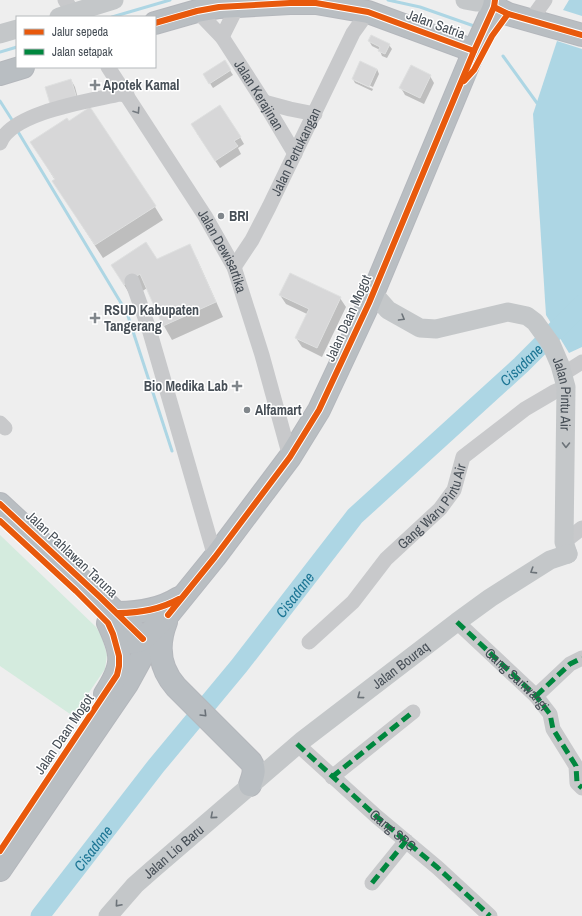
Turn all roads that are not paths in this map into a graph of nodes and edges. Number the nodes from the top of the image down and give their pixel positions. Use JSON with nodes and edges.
{"nodes":[{"id":1,"x":114,"y":0,"type":"edge"},
{"id":2,"x":465,"y":0,"type":"edge"},
{"id":3,"x":545,"y":0,"type":"edge"},
{"id":4,"x":347,"y":4,"type":"edge"},
{"id":5,"x":238,"y":5,"type":"junction"},
{"id":6,"x":498,"y":6,"type":"edge"},
{"id":7,"x":197,"y":11,"type":"junction"},
{"id":8,"x":368,"y":12,"type":"junction"},
{"id":9,"x":70,"y":13,"type":"edge"},
{"id":10,"x":530,"y":21,"type":"junction"},
{"id":11,"x":156,"y":23,"type":"edge"},
{"id":12,"x":16,"y":29,"type":"edge"},
{"id":13,"x":572,"y":32,"type":"edge"},
{"id":14,"x":353,"y":33,"type":"junction"},
{"id":15,"x":0,"y":34,"type":"edge"},
{"id":16,"x":222,"y":37,"type":"junction"},
{"id":17,"x":474,"y":51,"type":"junction"},
{"id":18,"x":20,"y":68,"type":"edge"},
{"id":19,"x":109,"y":68,"type":"edge"},
{"id":20,"x":0,"y":74,"type":"edge"},
{"id":21,"x":459,"y":86,"type":"junction"},
{"id":22,"x":127,"y":95,"type":"junction"},
{"id":23,"x":264,"y":102,"type":"junction"},
{"id":24,"x":315,"y":114,"type":"junction"},
{"id":25,"x":3,"y":138,"type":"edge"},
{"id":26,"x":295,"y":154,"type":"junction"},
{"id":27,"x":234,"y":267,"type":"junction"},
{"id":28,"x":132,"y":280,"type":"dead end"},
{"id":29,"x":373,"y":293,"type":"junction"},
{"id":30,"x":582,"y":362,"type":"edge"},
{"id":31,"x":563,"y":375,"type":"junction"},
{"id":32,"x":290,"y":457,"type":"junction"},
{"id":33,"x":0,"y":504,"type":"edge"},
{"id":34,"x":0,"y":521,"type":"edge"},
{"id":35,"x":582,"y":528,"type":"edge"},
{"id":36,"x":571,"y":552,"type":"edge"},
{"id":37,"x":215,"y":557,"type":"junction"},
{"id":38,"x":184,"y":596,"type":"junction"},
{"id":39,"x":168,"y":615,"type":"junction"},
{"id":40,"x":113,"y":618,"type":"junction"},
{"id":41,"x":457,"y":622,"type":"junction"},
{"id":42,"x":309,"y":642,"type":"dead end"},
{"id":43,"x":137,"y":647,"type":"junction"},
{"id":44,"x":582,"y":658,"type":"edge"},
{"id":45,"x":127,"y":684,"type":"junction"},
{"id":46,"x":174,"y":684,"type":"junction"},
{"id":47,"x":536,"y":696,"type":"junction"},
{"id":48,"x":413,"y":712,"type":"dead end"},
{"id":49,"x":297,"y":744,"type":"junction"},
{"id":50,"x":332,"y":776,"type":"junction"},
{"id":51,"x":247,"y":788,"type":"junction"},
{"id":52,"x":582,"y":788,"type":"edge"},
{"id":53,"x":406,"y":841,"type":"junction"},
{"id":54,"x":0,"y":851,"type":"edge"},
{"id":55,"x":0,"y":870,"type":"edge"},
{"id":56,"x":372,"y":883,"type":"dead end"},
{"id":57,"x":108,"y":916,"type":"edge"},
{"id":58,"x":490,"y":916,"type":"edge"}],
"edges":[{"from":1,"to":9,"type":"main road"},
{"from":2,"to":6,"type":"main road"},
{"from":3,"to":10,"type":"street"},
{"from":4,"to":5,"type":"highway","name":"Jalan Satria"},
{"from":4,"to":8,"type":"highway","name":"Jalan Satria"},
{"from":4,"to":14,"type":"street"},
{"from":5,"to":7,"type":"highway","name":"Jalan Satria"},
{"from":5,"to":16,"type":"street"},
{"from":6,"to":10,"type":"highway"},
{"from":6,"to":17,"type":"highway","name":"Jalan Daan Mogot"},
{"from":6,"to":21,"type":"highway"},
{"from":7,"to":11,"type":"highway","name":"Jalan Satria"},
{"from":7,"to":16,"type":"street","name":"Jalan Kerajinan"},
{"from":8,"to":14,"type":"street","name":"Jalan Pertukangan"},
{"from":8,"to":17,"type":"highway","name":"Jalan Satria"},
{"from":10,"to":13,"type":"highway"},
{"from":12,"to":15,"type":"main road"},
{"from":14,"to":24,"type":"street","name":"Jalan Pertukangan"},
{"from":16,"to":23,"type":"street","name":"Jalan Kerajinan"},
{"from":17,"to":21,"type":"highway","name":"Jalan Daan Mogot"},
{"from":18,"to":20,"type":"highway"},
{"from":19,"to":22,"type":"street","name":"Jalan Dewisartika"},
{"from":21,"to":29,"type":"highway","name":"Jalan Daan Mogot"},
{"from":22,"to":25,"type":"street"},
{"from":22,"to":27,"type":"street","name":"Jalan Dewisartika","one_way":true},
{"from":23,"to":24,"type":"street"},
{"from":23,"to":26,"type":"street","name":"Jalan Kerajinan"},
{"from":24,"to":26,"type":"street","name":"Jalan Pertukangan"},
{"from":26,"to":27,"type":"street","name":"Jalan Pertukangan"},
{"from":27,"to":32,"type":"street","name":"Jalan Dewisartika"},
{"from":28,"to":37,"type":"street"},
{"from":29,"to":31,"type":"main road","name":"Jalan Pintu Air","one_way":true},
{"from":29,"to":32,"type":"highway","name":"Jalan Daan Mogot"},
{"from":30,"to":31,"type":"street","name":"Gang Waru Pintu Air"},
{"from":31,"to":36,"type":"main road","name":"Jalan Pintu Air","one_way":true},
{"from":31,"to":42,"type":"street","name":"Gang Waru Pintu Air"},
{"from":32,"to":37,"type":"highway","name":"Jalan Daan Mogot"},
{"from":33,"to":40,"type":"highway","name":"Jalan Pahlawan Taruna"},
{"from":34,"to":40,"type":"highway","name":"Jalan Pahlawan Taruna"},
{"from":35,"to":36,"type":"street"},
{"from":36,"to":41,"type":"main road","name":"Jalan Bouraq","one_way":true},
{"from":37,"to":38,"type":"highway","name":"Jalan Daan Mogot"},
{"from":38,"to":39,"type":"highway","name":"Jalan Daan Mogot"},
{"from":38,"to":40,"type":"highway"},
{"from":39,"to":43,"type":"highway","name":"Jalan Daan Mogot"},
{"from":39,"to":46,"type":"highway"},
{"from":40,"to":43,"type":"highway","name":"Jalan Pahlawan Taruna"},
{"from":40,"to":54,"type":"highway","name":"Jalan Daan Mogot"},
{"from":41,"to":47,"type":"street","name":"Gang Sariwangi"},
{"from":41,"to":49,"type":"main road","name":"Jalan Bouraq","one_way":true},
{"from":43,"to":45,"type":"highway","name":"Jalan Daan Mogot"},
{"from":44,"to":47,"type":"street"},
{"from":45,"to":46,"type":"highway"},
{"from":45,"to":55,"type":"highway","name":"Jalan Daan Mogot"},
{"from":46,"to":51,"type":"highway","one_way":true},
{"from":47,"to":52,"type":"street","name":"Gang Sariwangi"},
{"from":48,"to":50,"type":"street"},
{"from":49,"to":50,"type":"street","name":"Gang SPG"},
{"from":49,"to":51,"type":"main road","name":"Jalan Bouraq"},
{"from":50,"to":53,"type":"street","name":"Gang SPG"},
{"from":51,"to":57,"type":"main road","name":"Jalan Lio Baru","one_way":true},
{"from":53,"to":56,"type":"street"},
{"from":53,"to":58,"type":"street","name":"Gang SPG"}]}
